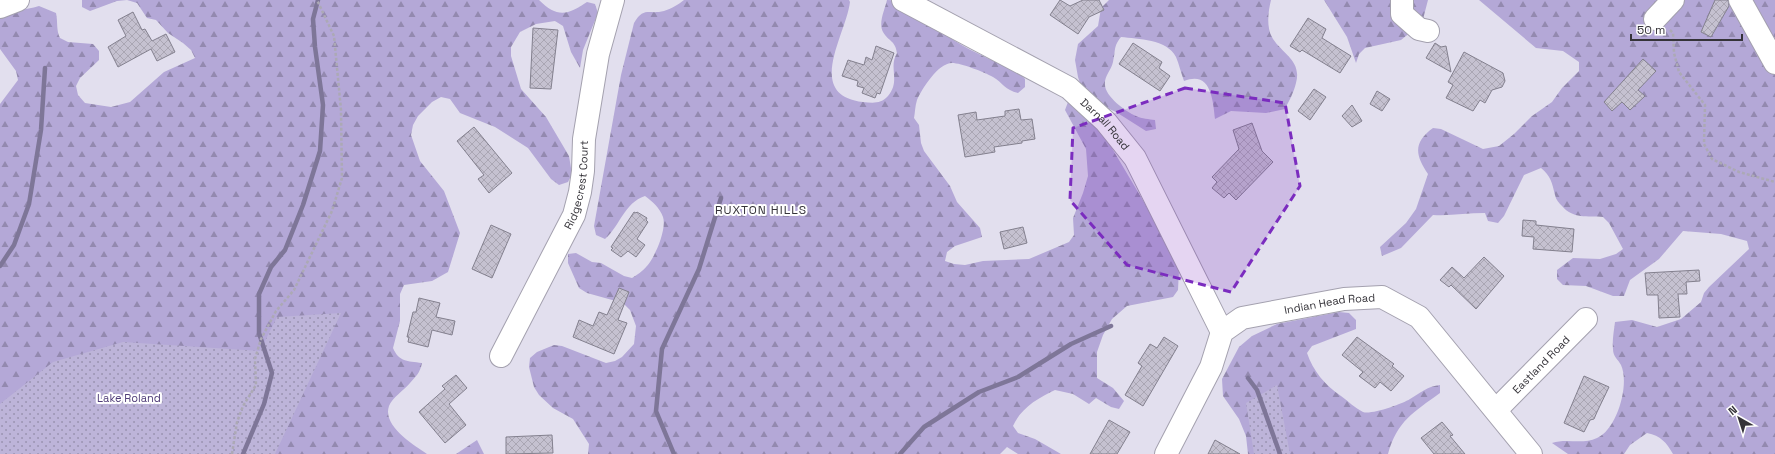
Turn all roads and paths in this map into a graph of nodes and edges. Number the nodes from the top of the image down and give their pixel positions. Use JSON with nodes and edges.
{"nodes":[{"id":1,"x":18,"y":0,"type":"edge"},
{"id":2,"x":317,"y":0,"type":"edge"},
{"id":3,"x":613,"y":0,"type":"edge"},
{"id":4,"x":903,"y":0,"type":"edge"},
{"id":5,"x":1402,"y":0,"type":"edge"},
{"id":6,"x":1673,"y":0,"type":"edge"},
{"id":7,"x":1740,"y":0,"type":"edge"},
{"id":8,"x":0,"y":7,"type":"edge"},
{"id":9,"x":1656,"y":17,"type":"joint"},
{"id":10,"x":1428,"y":31,"type":"dead end"},
{"id":11,"x":1775,"y":63,"type":"edge"},
{"id":12,"x":1775,"y":182,"type":"edge"},
{"id":13,"x":1586,"y":319,"type":"dead end"},
{"id":14,"x":1222,"y":332,"type":"junction"},
{"id":15,"x":501,"y":356,"type":"dead end"},
{"id":16,"x":1496,"y":410,"type":"junction"},
{"id":17,"x":232,"y":454,"type":"edge"},
{"id":18,"x":1166,"y":454,"type":"edge"},
{"id":19,"x":1531,"y":454,"type":"edge"}],
"edges":[{"from":1,"to":8,"type":"street"},
{"from":2,"to":17,"type":"path"},
{"from":3,"to":15,"type":"street","name":"Ridgecrest Court"},
{"from":4,"to":14,"type":"street","name":"Darnall Road"},
{"from":5,"to":10,"type":"street"},
{"from":6,"to":9,"type":"street"},
{"from":7,"to":11,"type":"street"},
{"from":9,"to":12,"type":"path"},
{"from":13,"to":16,"type":"street","name":"Eastland Road"},
{"from":14,"to":16,"type":"street","name":"Indian Head Road"},
{"from":14,"to":18,"type":"street"},
{"from":16,"to":19,"type":"street","name":"Indian Head Road"}]}
